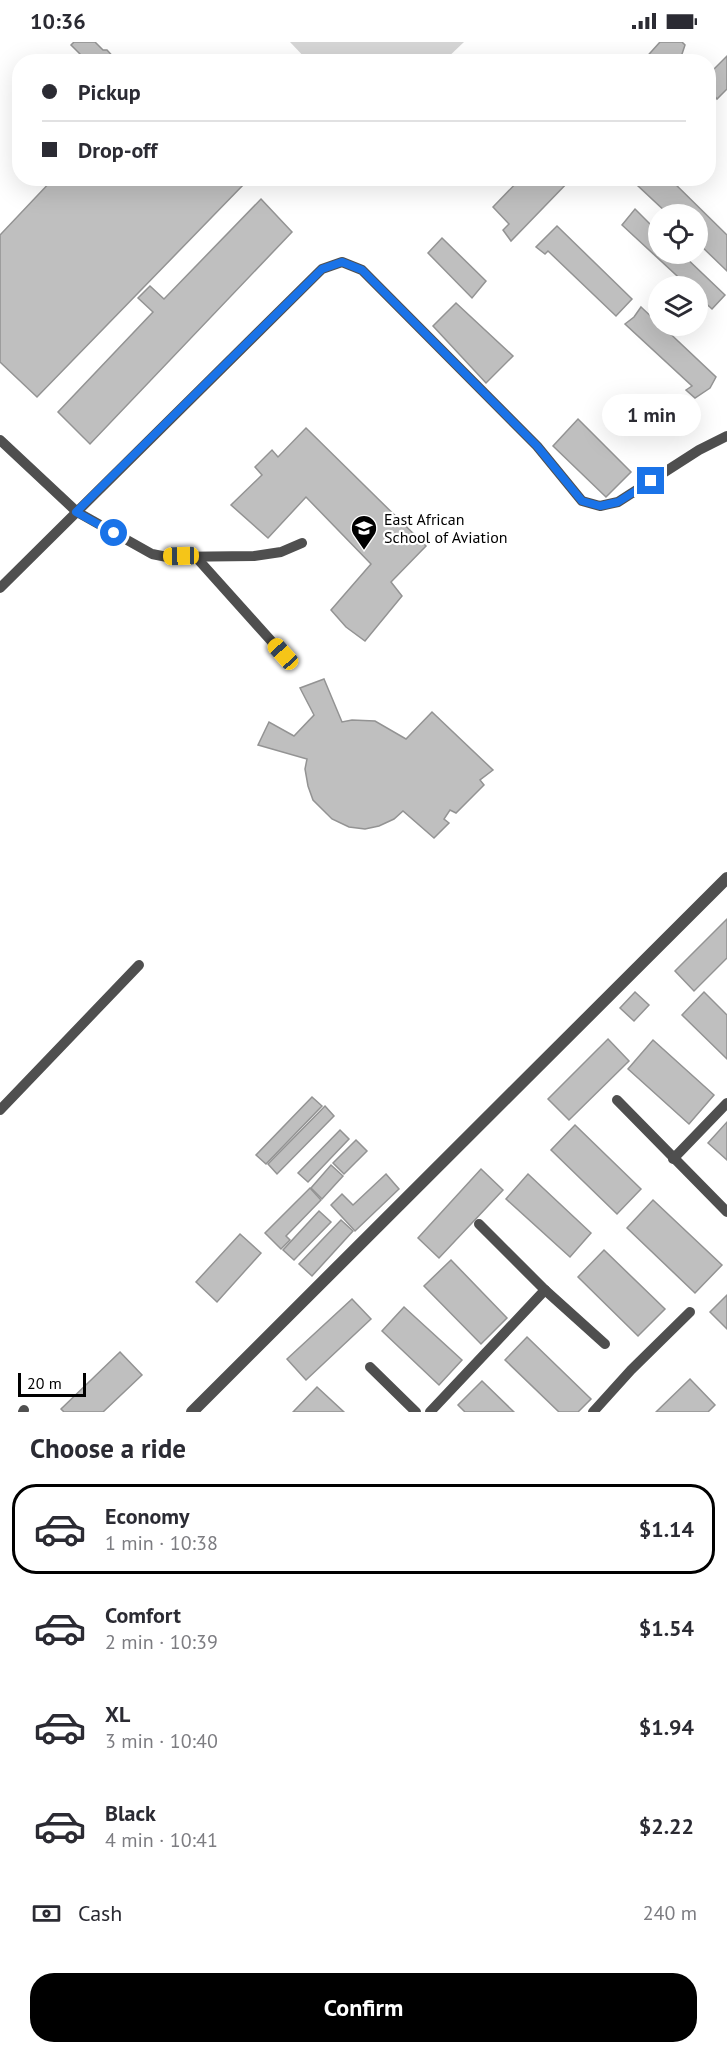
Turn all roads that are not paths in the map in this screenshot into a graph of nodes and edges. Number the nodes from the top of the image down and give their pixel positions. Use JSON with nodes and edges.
{"nodes":[{"id":1,"x":727,"y":436,"type":"edge"},
{"id":2,"x":3,"y":448,"type":"edge"},
{"id":3,"x":76,"y":512,"type":"junction"},
{"id":4,"x":302,"y":543,"type":"dead end"},
{"id":5,"x":195,"y":556,"type":"junction"},
{"id":6,"x":0,"y":588,"type":"edge"},
{"id":7,"x":283,"y":654,"type":"dead end"},
{"id":8,"x":727,"y":878,"type":"edge"},
{"id":9,"x":139,"y":965,"type":"dead end"},
{"id":10,"x":617,"y":1100,"type":"dead end"},
{"id":11,"x":727,"y":1103,"type":"edge"},
{"id":12,"x":0,"y":1110,"type":"edge"},
{"id":13,"x":673,"y":1159,"type":"junction"},
{"id":14,"x":727,"y":1212,"type":"edge"},
{"id":15,"x":479,"y":1224,"type":"dead end"},
{"id":16,"x":545,"y":1290,"type":"junction"},
{"id":17,"x":690,"y":1311,"type":"dead end"},
{"id":18,"x":605,"y":1344,"type":"dead end"},
{"id":19,"x":370,"y":1367,"type":"dead end"},
{"id":20,"x":192,"y":1412,"type":"edge"},
{"id":21,"x":416,"y":1412,"type":"edge"},
{"id":22,"x":429,"y":1412,"type":"edge"},
{"id":23,"x":593,"y":1412,"type":"edge"}],
"edges":[{"from":1,"to":3,"type":"lane"},
{"from":2,"to":3,"type":"lane"},
{"from":3,"to":5,"type":"lane"},
{"from":3,"to":6,"type":"lane"},
{"from":4,"to":5,"type":"lane"},
{"from":5,"to":7,"type":"lane"},
{"from":8,"to":20,"type":"street"},
{"from":9,"to":12,"type":"lane"},
{"from":10,"to":13,"type":"lane"},
{"from":11,"to":13,"type":"lane"},
{"from":13,"to":14,"type":"lane"},
{"from":15,"to":16,"type":"lane"},
{"from":16,"to":18,"type":"lane"},
{"from":16,"to":22,"type":"lane"},
{"from":17,"to":23,"type":"lane"},
{"from":19,"to":21,"type":"lane"}]}
